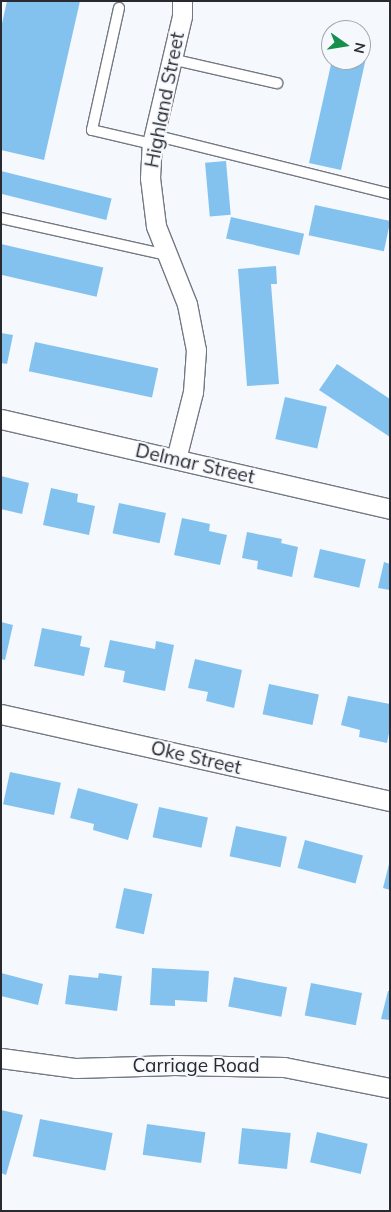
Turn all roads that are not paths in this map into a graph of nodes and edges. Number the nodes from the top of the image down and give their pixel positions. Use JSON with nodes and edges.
{"nodes":[{"id":1,"x":182,"y":1,"type":"edge"},
{"id":2,"x":119,"y":8,"type":"dead end"},
{"id":3,"x":171,"y":60,"type":"junction"},
{"id":4,"x":277,"y":83,"type":"dead end"},
{"id":5,"x":153,"y":140,"type":"junction"},
{"id":6,"x":390,"y":194,"type":"edge"},
{"id":7,"x":1,"y":218,"type":"edge"},
{"id":8,"x":167,"y":255,"type":"junction"},
{"id":9,"x":1,"y":419,"type":"edge"},
{"id":10,"x":176,"y":460,"type":"junction"},
{"id":11,"x":390,"y":509,"type":"edge"},
{"id":12,"x":1,"y":714,"type":"edge"},
{"id":13,"x":390,"y":801,"type":"edge"},
{"id":14,"x":1,"y":1058,"type":"edge"},
{"id":15,"x":390,"y":1088,"type":"edge"}],
"edges":[{"from":1,"to":3,"type":"street","name":"Highland Street"},
{"from":2,"to":5,"type":"lane"},
{"from":3,"to":4,"type":"lane"},
{"from":3,"to":5,"type":"street","name":"Highland Street"},
{"from":5,"to":6,"type":"lane"},
{"from":5,"to":8,"type":"street","name":"Highland Street"},
{"from":7,"to":8,"type":"lane"},
{"from":8,"to":10,"type":"street","name":"Highland Street"},
{"from":9,"to":10,"type":"street","name":"Delmar Street"},
{"from":10,"to":11,"type":"street","name":"Delmar Street"},
{"from":12,"to":13,"type":"street","name":"Oke Street"},
{"from":14,"to":15,"type":"street","name":"Carriage Road"}]}
